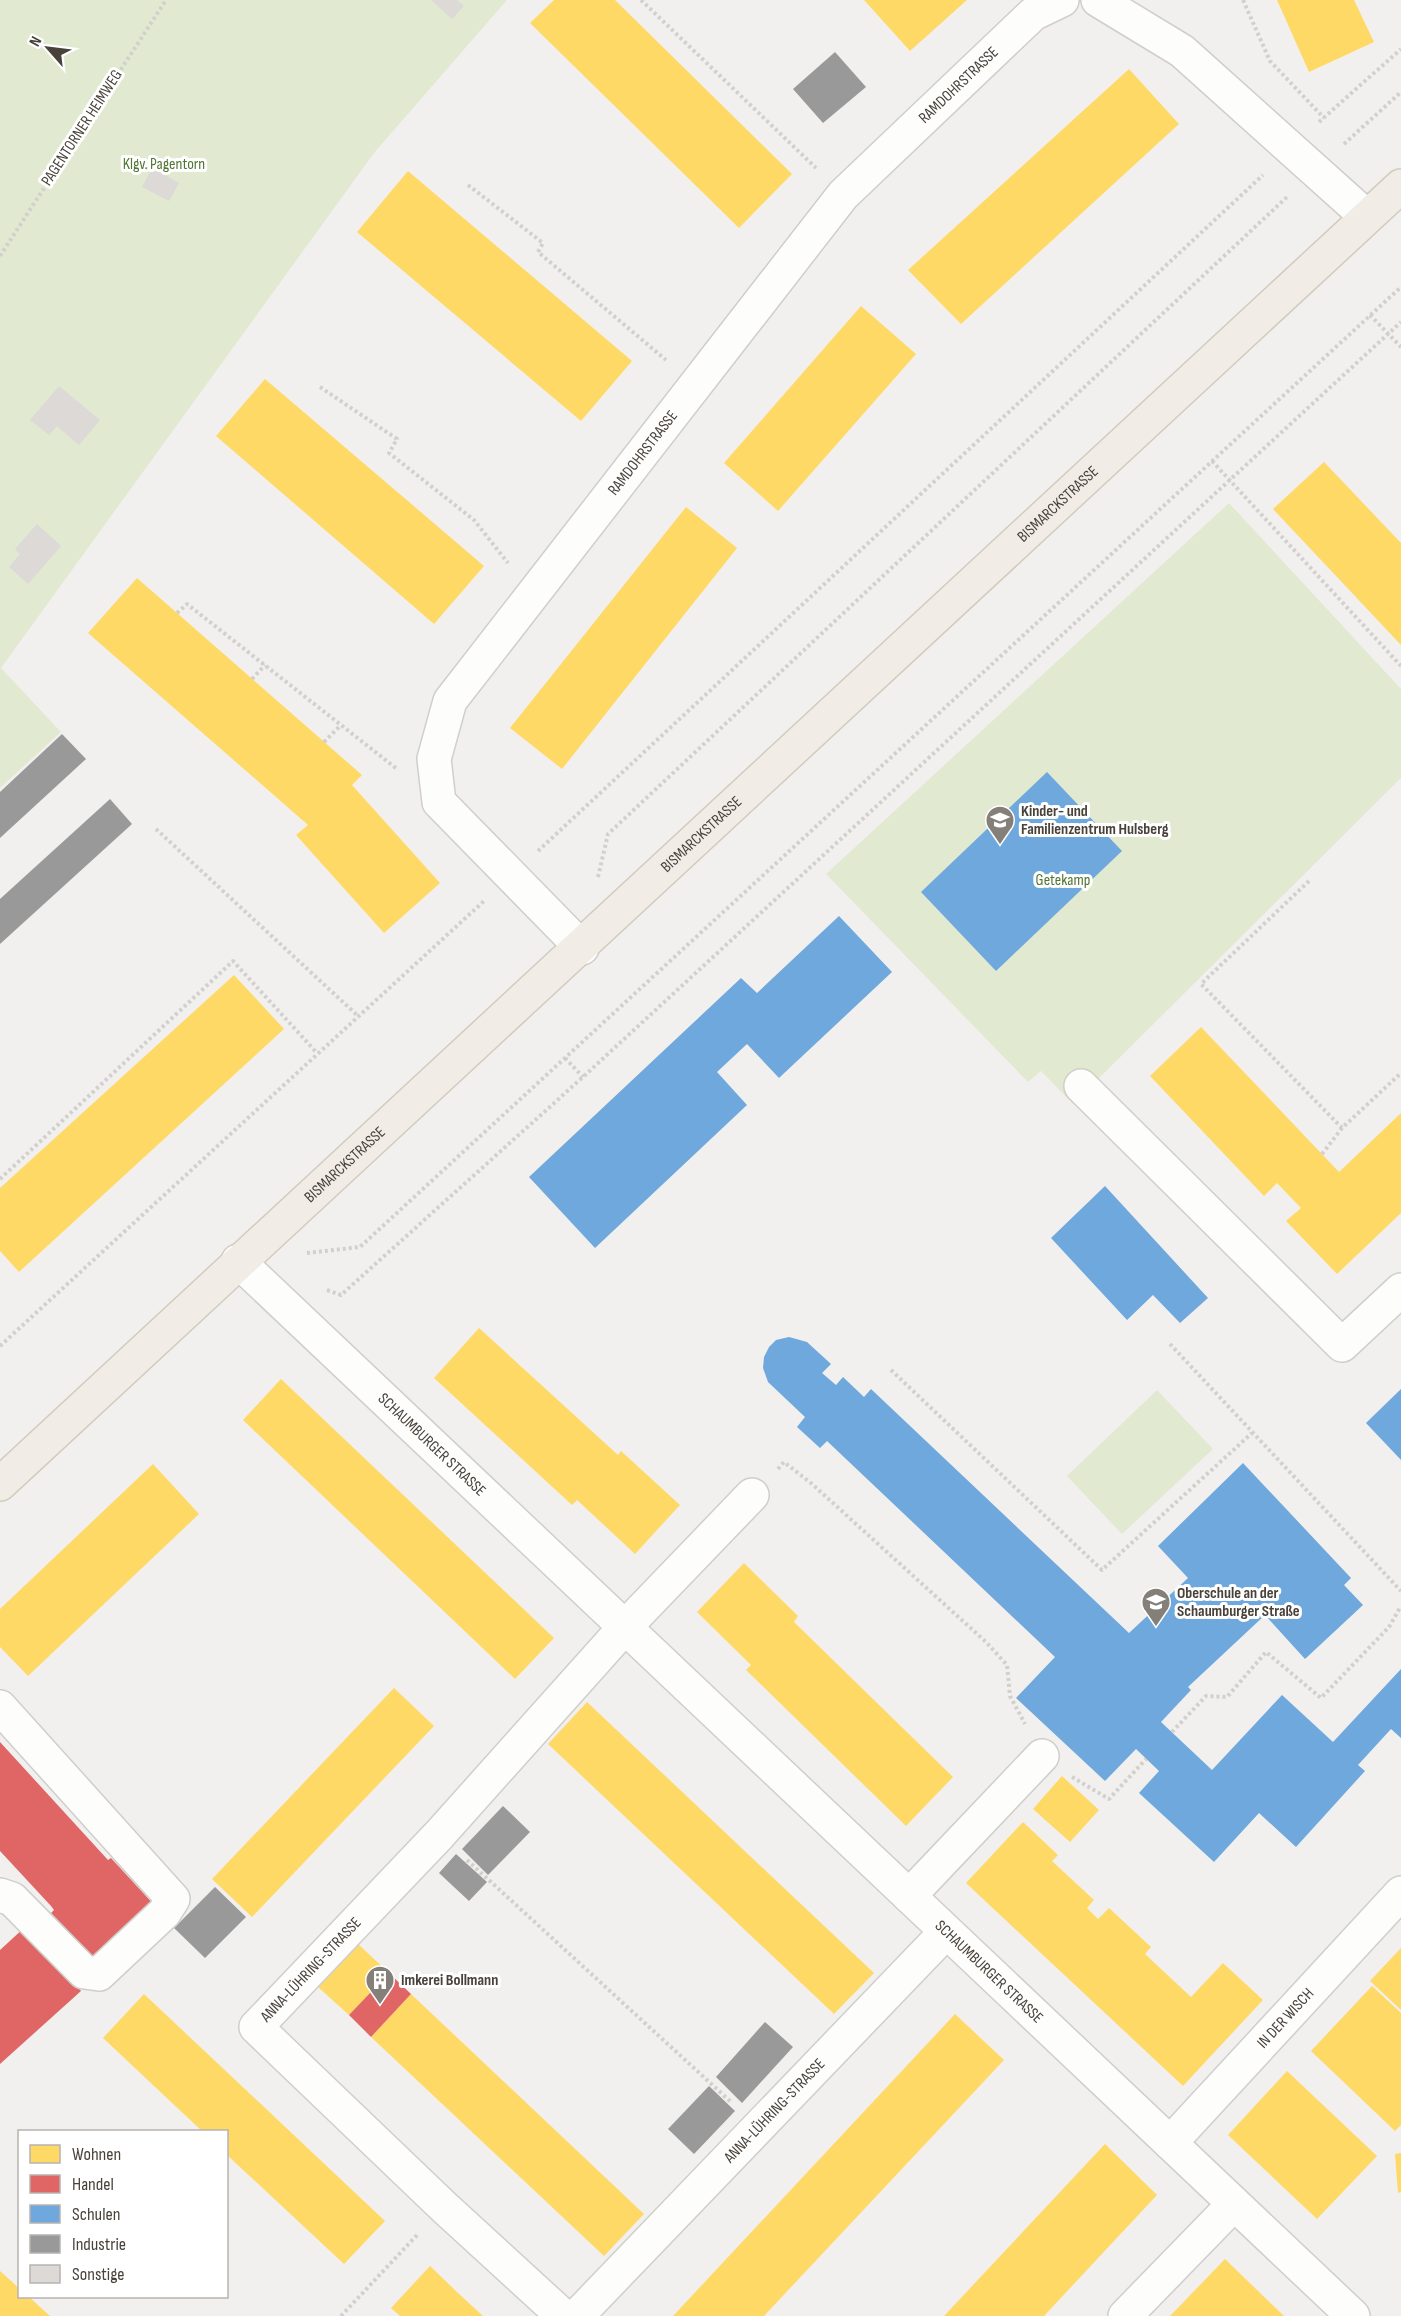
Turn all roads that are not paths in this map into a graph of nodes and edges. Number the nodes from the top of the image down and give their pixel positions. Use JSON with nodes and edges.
{"nodes":[{"id":1,"x":1062,"y":0,"type":"edge"},
{"id":2,"x":1098,"y":0,"type":"edge"},
{"id":3,"x":1401,"y":186,"type":"edge"},
{"id":4,"x":1367,"y":217,"type":"junction"},
{"id":5,"x":582,"y":948,"type":"junction"},
{"id":6,"x":1081,"y":1086,"type":"dead end"},
{"id":7,"x":238,"y":1261,"type":"junction"},
{"id":8,"x":1401,"y":1290,"type":"edge"},
{"id":9,"x":0,"y":1484,"type":"edge"},
{"id":10,"x":752,"y":1495,"type":"dead end"},
{"id":11,"x":625,"y":1627,"type":"junction"},
{"id":12,"x":0,"y":1707,"type":"edge"},
{"id":13,"x":1042,"y":1756,"type":"road end"},
{"id":14,"x":1401,"y":1893,"type":"edge"},
{"id":15,"x":0,"y":1895,"type":"edge"},
{"id":16,"x":909,"y":1896,"type":"junction"},
{"id":17,"x":946,"y":1932,"type":"junction"},
{"id":18,"x":1170,"y":2143,"type":"junction"},
{"id":19,"x":1233,"y":2204,"type":"junction"},
{"id":20,"x":563,"y":2316,"type":"edge"},
{"id":21,"x":577,"y":2316,"type":"edge"},
{"id":22,"x":1125,"y":2316,"type":"edge"},
{"id":23,"x":1353,"y":2316,"type":"edge"}],
"edges":[{"from":1,"to":5,"type":"street","name":"RAMDOHRSTRASSE"},
{"from":2,"to":4,"type":"street"},
{"from":3,"to":4,"type":"main road","name":"BISMARCKSTRASSE"},
{"from":4,"to":5,"type":"main road","name":"BISMARCKSTRASSE"},
{"from":5,"to":7,"type":"main road","name":"BISMARCKSTRASSE"},
{"from":6,"to":8,"type":"street"},
{"from":7,"to":9,"type":"main road","name":"BISMARCKSTRASSE"},
{"from":7,"to":11,"type":"street","name":"SCHAUMBURGER STRASSE"},
{"from":10,"to":11,"type":"street"},
{"from":11,"to":16,"type":"street","name":"SCHAUMBURGER STRASSE"},
{"from":11,"to":20,"type":"street","name":"ANNA-LÜHRING-STRASSE"},
{"from":12,"to":15,"type":"street"},
{"from":13,"to":16,"type":"street"},
{"from":14,"to":18,"type":"street","name":"IN DER WISCH"},
{"from":16,"to":17,"type":"street","name":"SCHAUMBURGER STRASSE"},
{"from":17,"to":18,"type":"street","name":"SCHAUMBURGER STRASSE"},
{"from":17,"to":21,"type":"street","name":"ANNA-LÜHRING-STRASSE"},
{"from":18,"to":19,"type":"street","name":"SCHAUMBURGER STRASSE"},
{"from":19,"to":22,"type":"street"},
{"from":19,"to":23,"type":"street","name":"SCHAUMBURGER STRASSE"}]}
